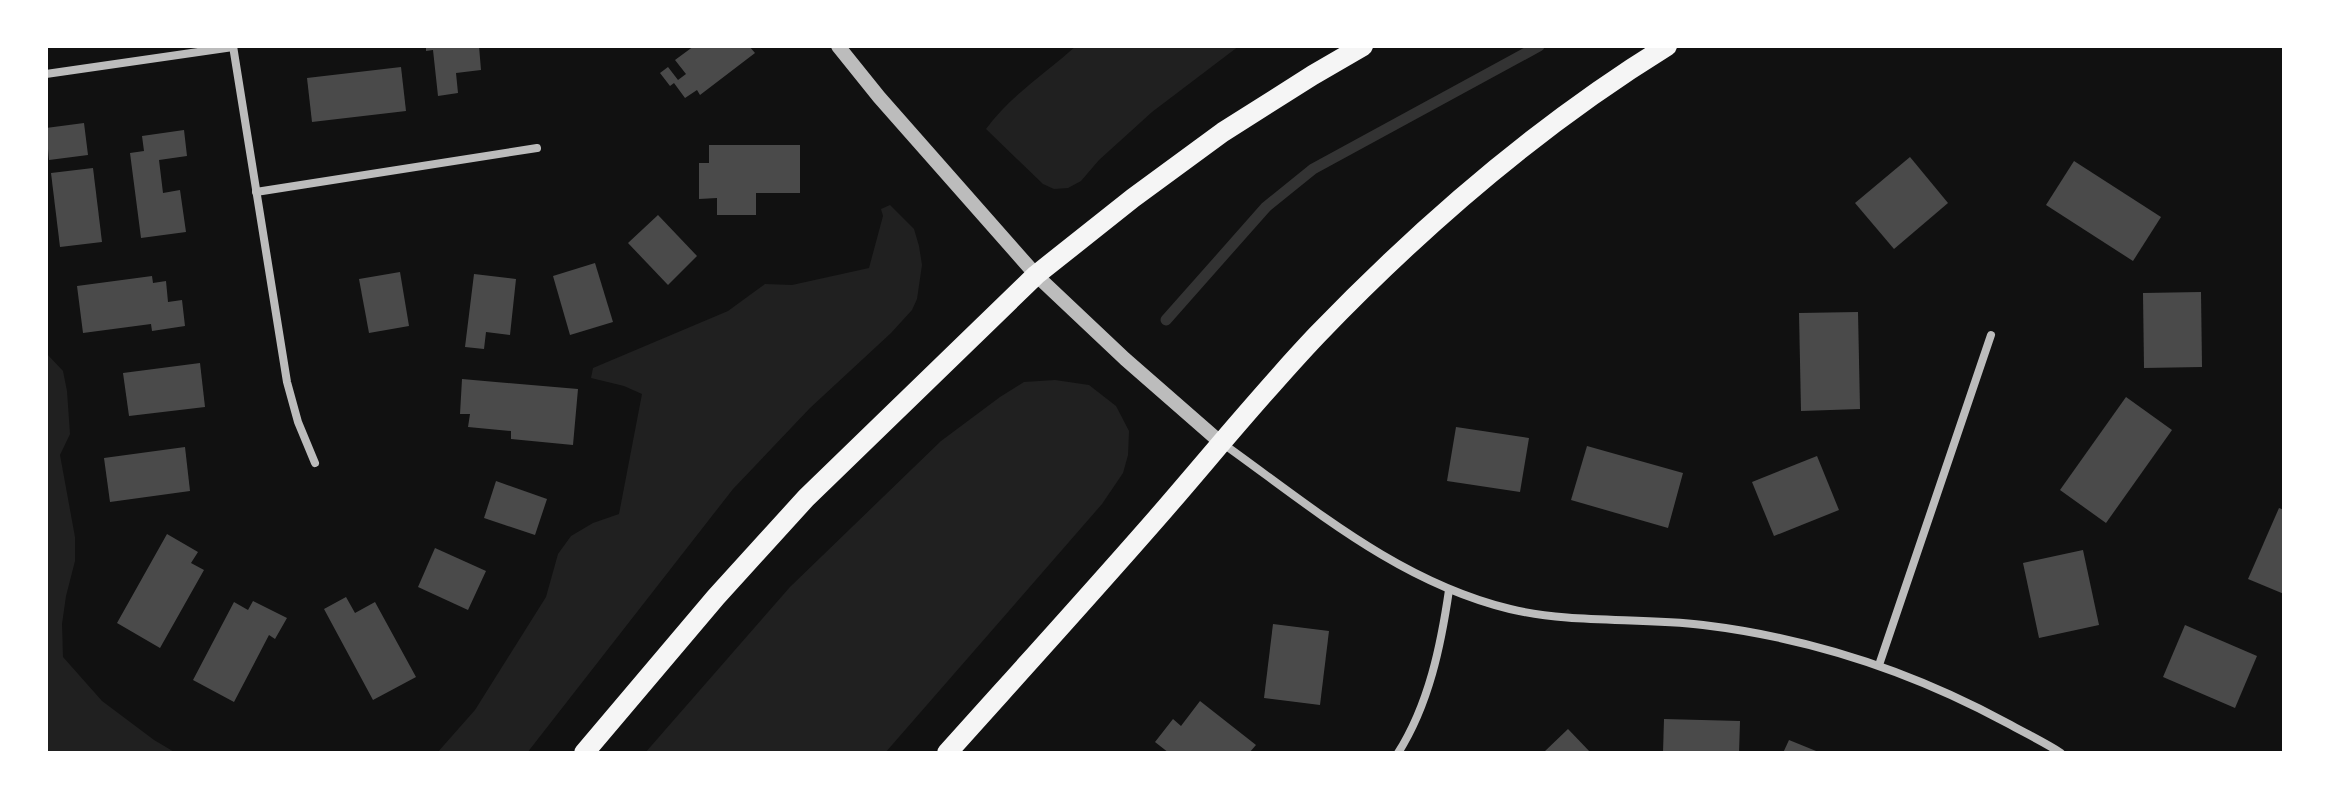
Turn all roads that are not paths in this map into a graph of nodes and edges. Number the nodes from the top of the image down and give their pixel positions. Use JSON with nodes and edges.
{"nodes":[{"id":1,"x":838,"y":46,"type":"edge"},
{"id":2,"x":1363,"y":46,"type":"edge"},
{"id":3,"x":1667,"y":46,"type":"edge"},
{"id":4,"x":233,"y":47,"type":"edge"},
{"id":5,"x":46,"y":74,"type":"edge"},
{"id":6,"x":537,"y":148,"type":"dead end"},
{"id":7,"x":256,"y":192,"type":"junction"},
{"id":8,"x":1036,"y":275,"type":"junction"},
{"id":9,"x":1991,"y":335,"type":"dead end"},
{"id":10,"x":1220,"y":442,"type":"junction"},
{"id":11,"x":315,"y":463,"type":"dead end"},
{"id":12,"x":1449,"y":590,"type":"junction"},
{"id":13,"x":1879,"y":665,"type":"junction"},
{"id":14,"x":584,"y":753,"type":"edge"},
{"id":15,"x":947,"y":753,"type":"edge"},
{"id":16,"x":1398,"y":753,"type":"edge"},
{"id":17,"x":2061,"y":753,"type":"edge"}],
"edges":[{"from":1,"to":8,"type":"street"},
{"from":2,"to":8,"type":"main road"},
{"from":3,"to":10,"type":"main road"},
{"from":4,"to":5,"type":"street"},
{"from":4,"to":7,"type":"street"},
{"from":6,"to":7,"type":"street"},
{"from":7,"to":11,"type":"street"},
{"from":8,"to":10,"type":"street"},
{"from":8,"to":14,"type":"main road"},
{"from":9,"to":13,"type":"street"},
{"from":10,"to":12,"type":"street"},
{"from":10,"to":15,"type":"main road"},
{"from":12,"to":13,"type":"street"},
{"from":12,"to":16,"type":"street"},
{"from":13,"to":17,"type":"street"}]}
